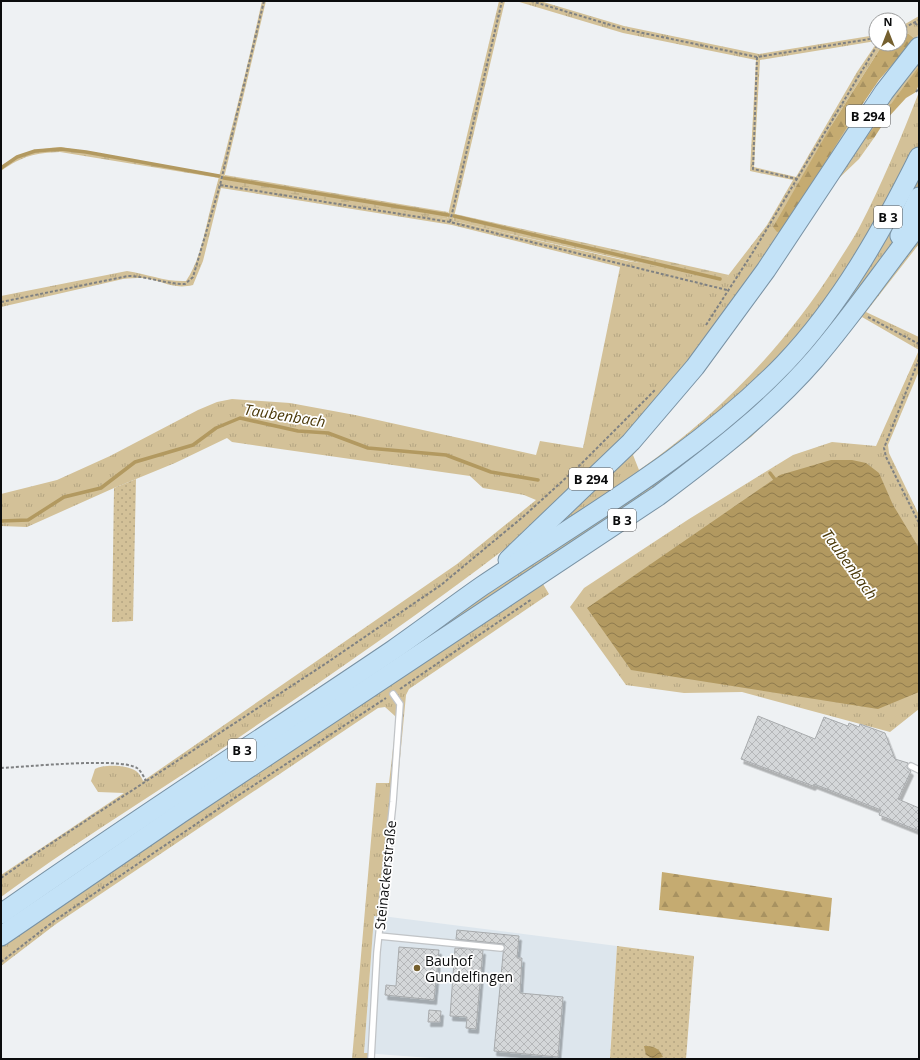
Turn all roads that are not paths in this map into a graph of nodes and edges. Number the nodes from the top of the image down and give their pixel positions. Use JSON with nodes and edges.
{"nodes":[{"id":1,"x":916,"y":51,"type":"edge"},
{"id":2,"x":919,"y":157,"type":"edge"},
{"id":3,"x":919,"y":197,"type":"edge"},
{"id":4,"x":919,"y":224,"type":"edge"},
{"id":5,"x":886,"y":266,"type":"junction"},
{"id":6,"x":482,"y":587,"type":"junction"},
{"id":7,"x":393,"y":694,"type":"road end"},
{"id":8,"x":912,"y":766,"type":"dead end"},
{"id":9,"x":919,"y":770,"type":"edge"},
{"id":10,"x":1,"y":914,"type":"edge"},
{"id":11,"x":1,"y":936,"type":"edge"},
{"id":12,"x":379,"y":936,"type":"junction"},
{"id":13,"x":501,"y":948,"type":"dead end"},
{"id":14,"x":371,"y":1059,"type":"edge"}],
"edges":[{"from":1,"to":6,"type":"highway","number":"B 294"},
{"from":2,"to":6,"type":"highway","number":"B 3"},
{"from":3,"to":5,"type":"highway","number":"B 3"},
{"from":4,"to":5,"type":"highway"},
{"from":5,"to":11,"type":"highway","number":"B 3"},
{"from":6,"to":10,"type":"highway","number":"B 3"},
{"from":7,"to":12,"type":"lane","name":"Steinackerstraße"},
{"from":8,"to":9,"type":"lane"},
{"from":12,"to":13,"type":"lane"},
{"from":12,"to":14,"type":"lane","name":"Steinackerstraße"}]}
